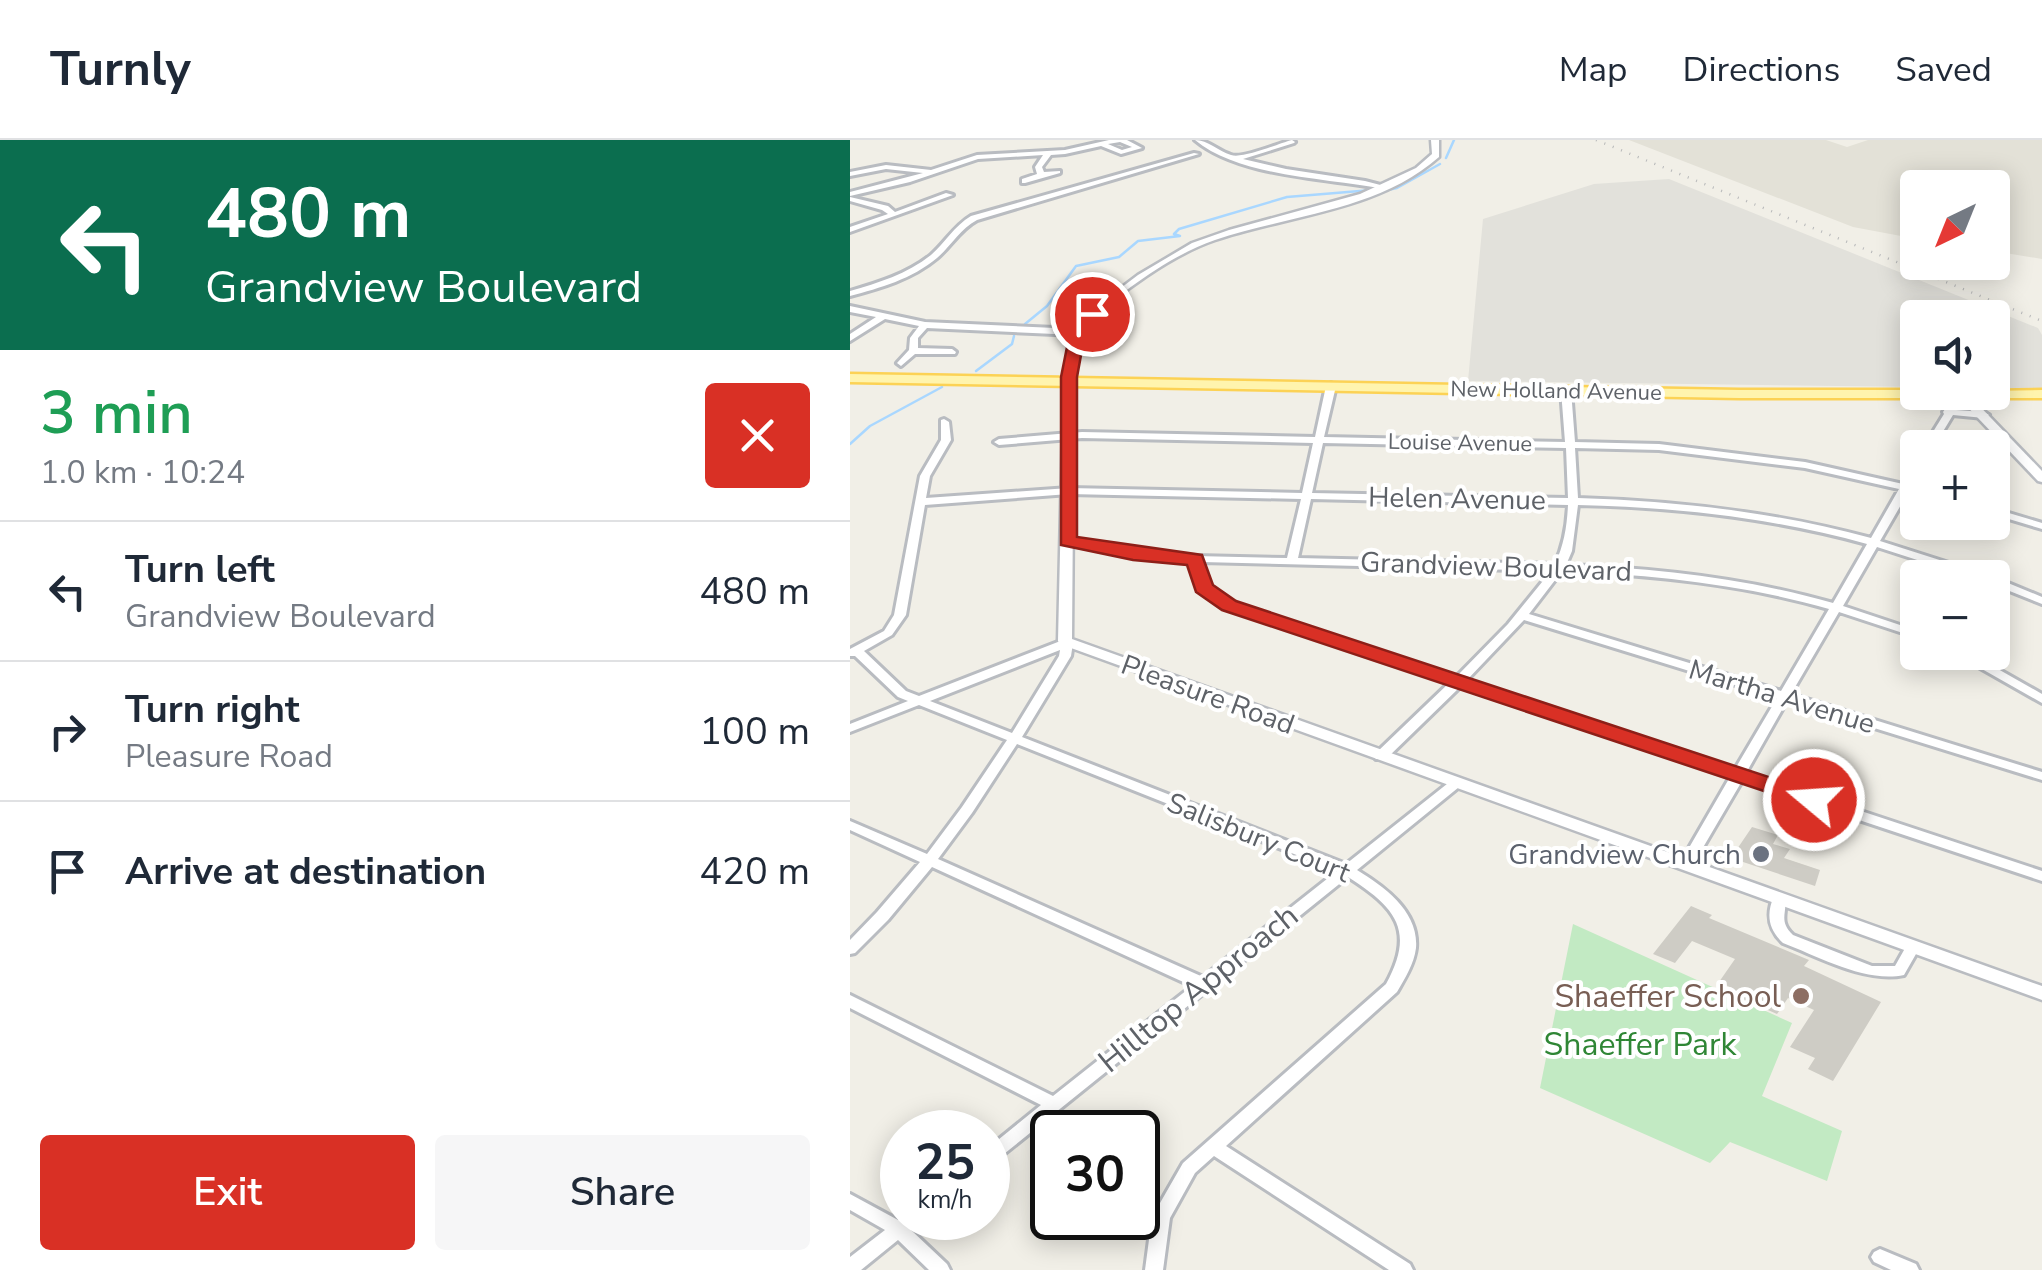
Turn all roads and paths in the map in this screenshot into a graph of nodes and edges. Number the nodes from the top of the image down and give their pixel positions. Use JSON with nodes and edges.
{"nodes":[{"id":1,"x":1120,"y":140,"type":"edge"},
{"id":2,"x":1198,"y":140,"type":"edge"},
{"id":3,"x":1435,"y":140,"type":"edge"},
{"id":4,"x":1292,"y":142,"type":"edge"},
{"id":5,"x":1102,"y":144,"type":"junction"},
{"id":6,"x":1048,"y":154,"type":"junction"},
{"id":7,"x":1196,"y":154,"type":"dead end"},
{"id":8,"x":1239,"y":158,"type":"junction"},
{"id":9,"x":931,"y":171,"type":"junction"},
{"id":10,"x":1058,"y":172,"type":"dead end"},
{"id":11,"x":850,"y":174,"type":"edge"},
{"id":12,"x":1041,"y":175,"type":"junction"},
{"id":13,"x":1025,"y":181,"type":"dead end"},
{"id":14,"x":1384,"y":186,"type":"junction"},
{"id":15,"x":949,"y":195,"type":"dead end"},
{"id":16,"x":850,"y":196,"type":"edge"},
{"id":17,"x":893,"y":214,"type":"junction"},
{"id":18,"x":850,"y":230,"type":"edge"},
{"id":19,"x":850,"y":294,"type":"edge"},
{"id":20,"x":850,"y":309,"type":"edge"},
{"id":21,"x":882,"y":318,"type":"junction"},
{"id":22,"x":926,"y":324,"type":"junction"},
{"id":23,"x":1077,"y":332,"type":"junction"},
{"id":24,"x":850,"y":338,"type":"edge"},
{"id":25,"x":913,"y":351,"type":"junction"},
{"id":26,"x":952,"y":352,"type":"dead end"},
{"id":27,"x":901,"y":363,"type":"dead end"},
{"id":28,"x":850,"y":378,"type":"edge"},
{"id":29,"x":1070,"y":382,"type":"junction"},
{"id":30,"x":1331,"y":386,"type":"junction"},
{"id":31,"x":1566,"y":390,"type":"junction"},
{"id":32,"x":1900,"y":393,"type":"edge"},
{"id":33,"x":2010,"y":394,"type":"edge"},
{"id":34,"x":2042,"y":394,"type":"edge"},
{"id":35,"x":1978,"y":410,"type":"edge"},
{"id":36,"x":1948,"y":412,"type":"joint"},
{"id":37,"x":1984,"y":416,"type":"junction"},
{"id":38,"x":944,"y":422,"type":"dead end"},
{"id":39,"x":1938,"y":430,"type":"edge"},
{"id":40,"x":1070,"y":436,"type":"junction"},
{"id":41,"x":1319,"y":440,"type":"junction"},
{"id":42,"x":998,"y":442,"type":"dead end"},
{"id":43,"x":1568,"y":444,"type":"junction"},
{"id":44,"x":2042,"y":478,"type":"edge"},
{"id":45,"x":1900,"y":486,"type":"edge"},
{"id":46,"x":1069,"y":491,"type":"junction"},
{"id":47,"x":1307,"y":495,"type":"junction"},
{"id":48,"x":1571,"y":500,"type":"junction"},
{"id":49,"x":920,"y":502,"type":"junction"},
{"id":50,"x":1900,"y":504,"type":"edge"},
{"id":51,"x":2010,"y":516,"type":"edge"},
{"id":52,"x":2042,"y":526,"type":"edge"},
{"id":53,"x":1068,"y":541,"type":"junction"},
{"id":54,"x":1873,"y":542,"type":"junction"},
{"id":55,"x":1195,"y":559,"type":"junction"},
{"id":56,"x":1929,"y":560,"type":"edge"},
{"id":57,"x":1292,"y":561,"type":"junction"},
{"id":58,"x":1560,"y":567,"type":"junction"},
{"id":59,"x":2010,"y":588,"type":"edge"},
{"id":60,"x":2042,"y":601,"type":"edge"},
{"id":61,"x":1836,"y":606,"type":"junction"},
{"id":62,"x":1521,"y":615,"type":"junction"},
{"id":63,"x":1900,"y":629,"type":"edge"},
{"id":64,"x":1067,"y":643,"type":"junction"},
{"id":65,"x":854,"y":653,"type":"edge"},
{"id":66,"x":1991,"y":670,"type":"edge"},
{"id":67,"x":1456,"y":681,"type":"junction"},
{"id":68,"x":1784,"y":696,"type":"junction"},
{"id":69,"x":2042,"y":698,"type":"edge"},
{"id":70,"x":918,"y":702,"type":"junction"},
{"id":71,"x":850,"y":728,"type":"edge"},
{"id":72,"x":1014,"y":739,"type":"junction"},
{"id":73,"x":1381,"y":756,"type":"junction"},
{"id":74,"x":1739,"y":775,"type":"junction"},
{"id":75,"x":2042,"y":776,"type":"edge"},
{"id":76,"x":1456,"y":783,"type":"junction"},
{"id":77,"x":850,"y":826,"type":"edge"},
{"id":78,"x":932,"y":862,"type":"junction"},
{"id":79,"x":1686,"y":866,"type":"junction"},
{"id":80,"x":1347,"y":870,"type":"junction"},
{"id":81,"x":2042,"y":876,"type":"edge"},
{"id":82,"x":1779,"y":899,"type":"junction"},
{"id":83,"x":1913,"y":947,"type":"junction"},
{"id":84,"x":850,"y":949,"type":"edge"},
{"id":85,"x":1203,"y":984,"type":"junction"},
{"id":86,"x":2042,"y":993,"type":"edge"},
{"id":87,"x":850,"y":1001,"type":"edge"},
{"id":88,"x":1054,"y":1104,"type":"junction"},
{"id":89,"x":1010,"y":1140,"type":"edge"},
{"id":90,"x":1214,"y":1147,"type":"junction"},
{"id":91,"x":850,"y":1201,"type":"edge"},
{"id":92,"x":880,"y":1213,"type":"edge"},
{"id":93,"x":885,"y":1240,"type":"edge"},
{"id":94,"x":919,"y":1240,"type":"edge"},
{"id":95,"x":1880,"y":1257,"type":"dead end"},
{"id":96,"x":850,"y":1268,"type":"edge"},
{"id":97,"x":941,"y":1270,"type":"edge"},
{"id":98,"x":1154,"y":1270,"type":"edge"},
{"id":99,"x":1404,"y":1270,"type":"edge"},
{"id":100,"x":1910,"y":1270,"type":"edge"}],
"edges":[{"from":1,"to":5,"type":"street"},
{"from":1,"to":5,"type":"street"},
{"from":2,"to":8,"type":"street"},
{"from":3,"to":14,"type":"street"},
{"from":4,"to":8,"type":"street"},
{"from":5,"to":6,"type":"street"},
{"from":6,"to":9,"type":"street"},
{"from":6,"to":12,"type":"street"},
{"from":7,"to":19,"type":"street"},
{"from":8,"to":14,"type":"street"},
{"from":9,"to":11,"type":"street"},
{"from":9,"to":16,"type":"street"},
{"from":10,"to":12,"type":"street"},
{"from":12,"to":13,"type":"street"},
{"from":14,"to":23,"type":"street"},
{"from":15,"to":17,"type":"street"},
{"from":16,"to":17,"type":"street"},
{"from":17,"to":18,"type":"street"},
{"from":20,"to":21,"type":"street"},
{"from":21,"to":22,"type":"street"},
{"from":21,"to":24,"type":"street"},
{"from":22,"to":23,"type":"street"},
{"from":22,"to":25,"type":"street"},
{"from":23,"to":29,"type":"street"},
{"from":25,"to":26,"type":"street"},
{"from":25,"to":27,"type":"street"},
{"from":28,"to":29,"type":"main road","name":"New Holland Avenue"},
{"from":29,"to":30,"type":"main road","name":"New Holland Avenue"},
{"from":29,"to":40,"type":"street"},
{"from":30,"to":31,"type":"main road","name":"New Holland Avenue"},
{"from":30,"to":41,"type":"street"},
{"from":31,"to":32,"type":"main road","name":"New Holland Avenue"},
{"from":31,"to":43,"type":"street"},
{"from":33,"to":34,"type":"main road","name":"New Holland Avenue"},
{"from":35,"to":37,"type":"street"},
{"from":36,"to":37,"type":"street"},
{"from":36,"to":39,"type":"street"},
{"from":37,"to":44,"type":"street"},
{"from":38,"to":49,"type":"street"},
{"from":40,"to":41,"type":"street","name":"Louise Avenue"},
{"from":40,"to":42,"type":"street","name":"Louise Avenue"},
{"from":40,"to":46,"type":"street"},
{"from":41,"to":43,"type":"street","name":"Louise Avenue"},
{"from":41,"to":47,"type":"street"},
{"from":43,"to":45,"type":"street","name":"Louise Avenue"},
{"from":43,"to":48,"type":"street"},
{"from":46,"to":47,"type":"street","name":"Helen Avenue"},
{"from":46,"to":49,"type":"street","name":"Helen Avenue"},
{"from":46,"to":53,"type":"street"},
{"from":47,"to":48,"type":"street","name":"Helen Avenue"},
{"from":47,"to":57,"type":"street"},
{"from":48,"to":54,"type":"street","name":"Helen Avenue"},
{"from":48,"to":58,"type":"street"},
{"from":49,"to":65,"type":"street"},
{"from":50,"to":54,"type":"street"},
{"from":51,"to":52,"type":"street"},
{"from":53,"to":55,"type":"street","name":"Grandview Boulevard"},
{"from":53,"to":64,"type":"street"},
{"from":54,"to":56,"type":"street","name":"Helen Avenue"},
{"from":54,"to":61,"type":"street"},
{"from":55,"to":57,"type":"street","name":"Grandview Boulevard"},
{"from":55,"to":67,"type":"street"},
{"from":57,"to":58,"type":"street","name":"Grandview Boulevard"},
{"from":58,"to":61,"type":"street","name":"Grandview Boulevard"},
{"from":58,"to":62,"type":"street"},
{"from":59,"to":60,"type":"street"},
{"from":61,"to":63,"type":"street","name":"Grandview Boulevard"},
{"from":61,"to":68,"type":"street"},
{"from":62,"to":67,"type":"street"},
{"from":62,"to":68,"type":"street","name":"Martha Avenue"},
{"from":64,"to":70,"type":"street"},
{"from":64,"to":72,"type":"street"},
{"from":64,"to":73,"type":"street","name":"Pleasure Road"},
{"from":65,"to":70,"type":"street","name":"Salisbury Court"},
{"from":66,"to":69,"type":"street"},
{"from":67,"to":73,"type":"street"},
{"from":67,"to":74,"type":"street"},
{"from":68,"to":74,"type":"street"},
{"from":68,"to":75,"type":"street","name":"Martha Avenue"},
{"from":70,"to":71,"type":"street"},
{"from":70,"to":72,"type":"street","name":"Salisbury Court"},
{"from":72,"to":78,"type":"street"},
{"from":72,"to":80,"type":"street","name":"Salisbury Court"},
{"from":73,"to":76,"type":"street","name":"Pleasure Road"},
{"from":74,"to":79,"type":"street"},
{"from":74,"to":81,"type":"street"},
{"from":76,"to":79,"type":"street","name":"Pleasure Road"},
{"from":76,"to":80,"type":"street","name":"Hilltop Approach"},
{"from":77,"to":78,"type":"street"},
{"from":78,"to":84,"type":"street"},
{"from":78,"to":85,"type":"street"},
{"from":79,"to":82,"type":"street","name":"Pleasure Road"},
{"from":80,"to":85,"type":"street","name":"Hilltop Approach"},
{"from":80,"to":90,"type":"street","name":"Salisbury Court"},
{"from":82,"to":83,"type":"street","name":"Pleasure Road"},
{"from":82,"to":83,"type":"street"},
{"from":83,"to":86,"type":"street","name":"Pleasure Road"},
{"from":85,"to":88,"type":"street","name":"Hilltop Approach"},
{"from":87,"to":88,"type":"street"},
{"from":88,"to":89,"type":"street","name":"Hilltop Approach"},
{"from":90,"to":98,"type":"street","name":"Salisbury Court"},
{"from":90,"to":99,"type":"street"},
{"from":91,"to":92,"type":"street"},
{"from":93,"to":96,"type":"street"},
{"from":94,"to":97,"type":"street"},
{"from":95,"to":100,"type":"street"}]}
